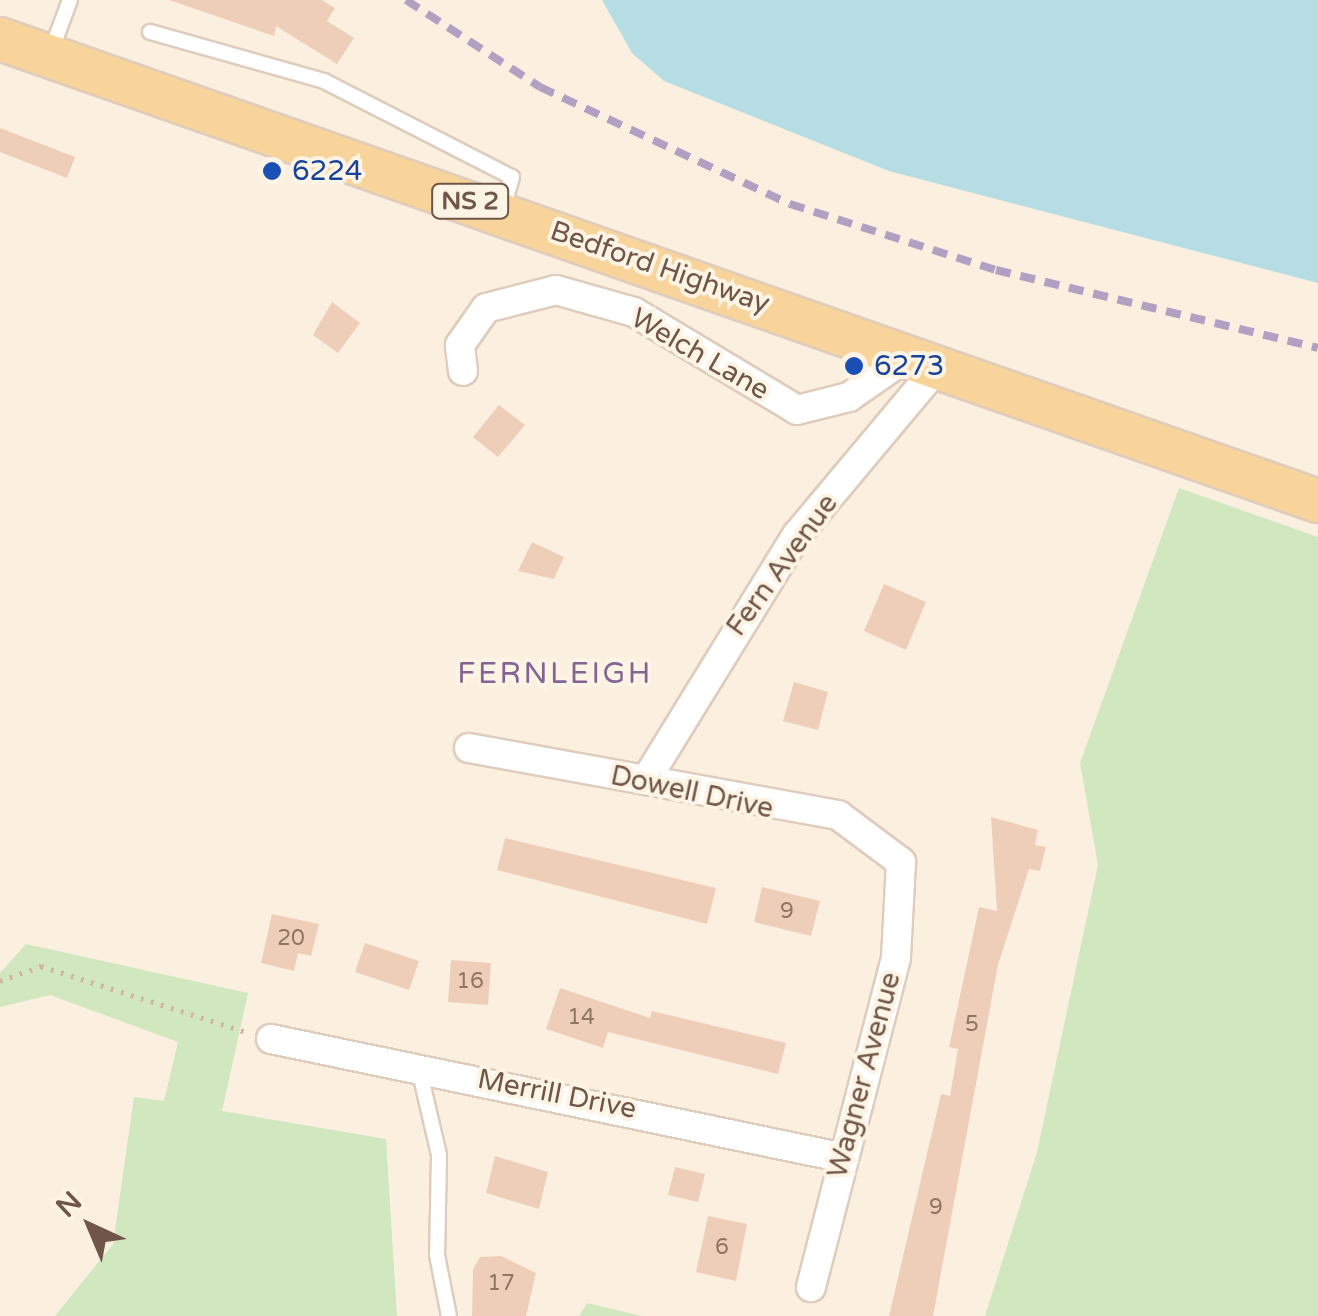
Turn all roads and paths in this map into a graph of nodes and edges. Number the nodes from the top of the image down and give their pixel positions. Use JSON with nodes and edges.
{"nodes":[{"id":1,"x":70,"y":0,"type":"edge"},
{"id":2,"x":150,"y":32,"type":"dead end"},
{"id":3,"x":0,"y":39,"type":"edge"},
{"id":4,"x":49,"y":56,"type":"junction"},
{"id":5,"x":502,"y":212,"type":"junction"},
{"id":6,"x":926,"y":359,"type":"junction"},
{"id":7,"x":463,"y":372,"type":"dead end"},
{"id":8,"x":1318,"y":501,"type":"edge"},
{"id":9,"x":469,"y":748,"type":"dead end"},
{"id":10,"x":646,"y":780,"type":"junction"},
{"id":11,"x":900,"y":862,"type":"joint"},
{"id":12,"x":0,"y":981,"type":"edge"},
{"id":13,"x":272,"y":1039,"type":"joint"},
{"id":14,"x":419,"y":1068,"type":"junction"},
{"id":15,"x":840,"y":1157,"type":"junction"},
{"id":16,"x":810,"y":1286,"type":"dead end"},
{"id":17,"x":449,"y":1316,"type":"edge"}],
"edges":[{"from":1,"to":4,"type":"lane"},
{"from":2,"to":5,"type":"lane"},
{"from":3,"to":4,"type":"main road","name":"Bedford Highway","number":"NS 2"},
{"from":4,"to":5,"type":"main road","name":"Bedford Highway","number":"NS 2"},
{"from":5,"to":6,"type":"main road","name":"Bedford Highway","number":"NS 2"},
{"from":6,"to":7,"type":"street","name":"Welch Lane"},
{"from":6,"to":8,"type":"main road","name":"Bedford Highway","number":"NS 2"},
{"from":6,"to":10,"type":"street","name":"Fern Avenue"},
{"from":9,"to":10,"type":"street","name":"Dowell Drive"},
{"from":10,"to":11,"type":"street","name":"Dowell Drive"},
{"from":11,"to":15,"type":"street","name":"Wagner Avenue"},
{"from":12,"to":13,"type":"path"},
{"from":13,"to":14,"type":"street","name":"Merrill Drive"},
{"from":14,"to":15,"type":"street","name":"Merrill Drive"},
{"from":14,"to":17,"type":"lane"},
{"from":15,"to":16,"type":"street","name":"Wagner Avenue"}]}
